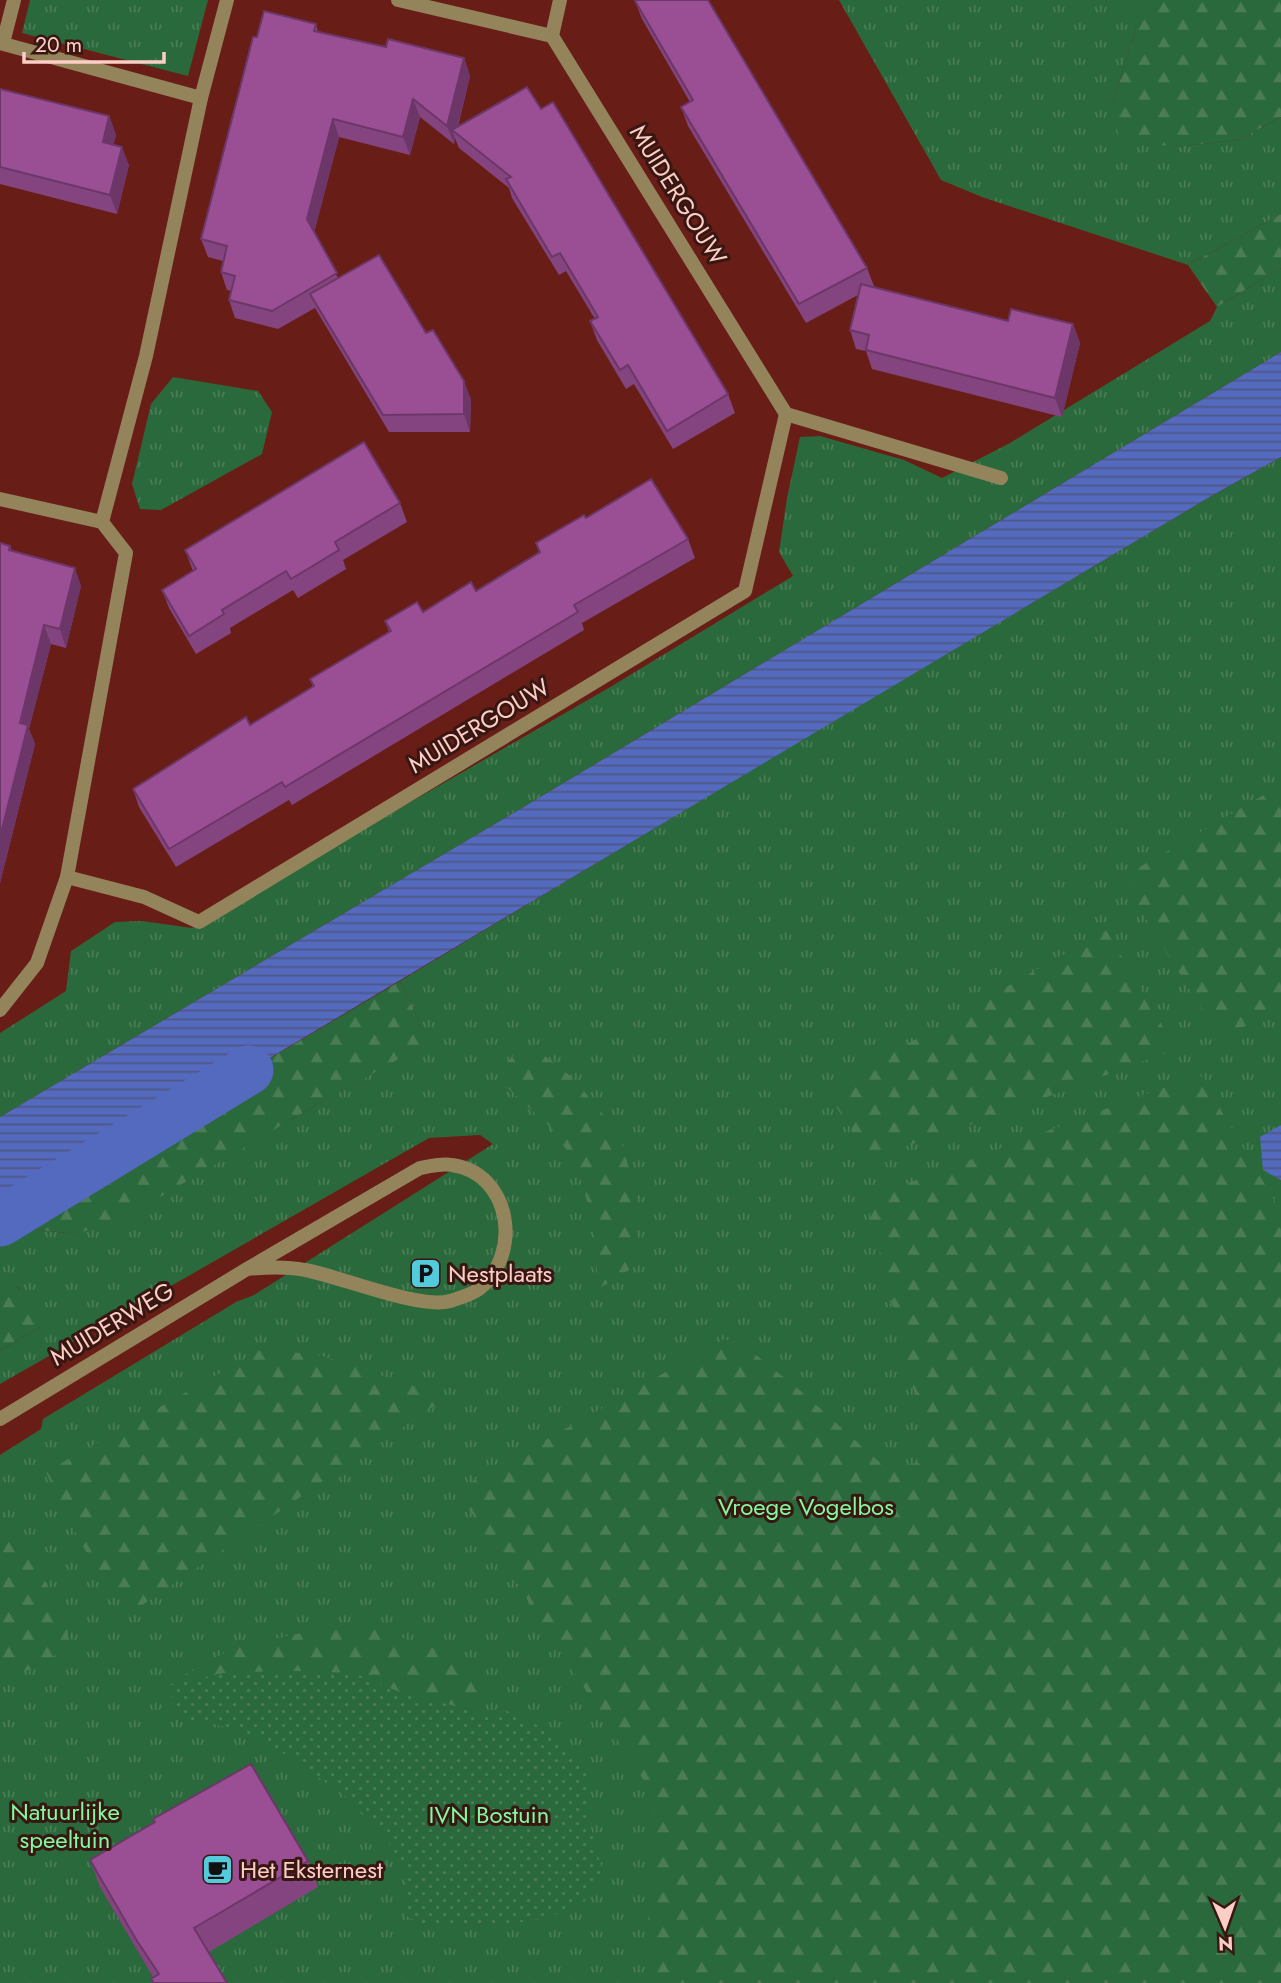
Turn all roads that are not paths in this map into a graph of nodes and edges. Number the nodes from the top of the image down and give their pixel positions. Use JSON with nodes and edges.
{"nodes":[{"id":1,"x":13,"y":0,"type":"edge"},
{"id":2,"x":228,"y":0,"type":"edge"},
{"id":3,"x":398,"y":0,"type":"edge"},
{"id":4,"x":560,"y":0,"type":"edge"},
{"id":5,"x":552,"y":36,"type":"junction"},
{"id":6,"x":1,"y":43,"type":"edge"},
{"id":7,"x":201,"y":98,"type":"junction"},
{"id":8,"x":786,"y":414,"type":"junction"},
{"id":9,"x":1000,"y":478,"type":"dead end"},
{"id":10,"x":0,"y":499,"type":"edge"},
{"id":11,"x":102,"y":522,"type":"junction"},
{"id":12,"x":67,"y":877,"type":"junction"},
{"id":13,"x":0,"y":1010,"type":"edge"},
{"id":14,"x":247,"y":1269,"type":"junction"},
{"id":15,"x":0,"y":1419,"type":"edge"}],
"edges":[{"from":1,"to":6,"type":"street"},
{"from":2,"to":7,"type":"street"},
{"from":3,"to":5,"type":"street"},
{"from":4,"to":5,"type":"street"},
{"from":5,"to":8,"type":"street","name":"MUIDERGOUW"},
{"from":6,"to":7,"type":"street"},
{"from":7,"to":11,"type":"street"},
{"from":8,"to":9,"type":"street"},
{"from":8,"to":12,"type":"street","name":"MUIDERGOUW"},
{"from":10,"to":11,"type":"street"},
{"from":11,"to":12,"type":"street"},
{"from":12,"to":13,"type":"street"},
{"from":14,"to":14,"type":"street"},
{"from":14,"to":15,"type":"street","name":"MUIDERWEG"}]}
